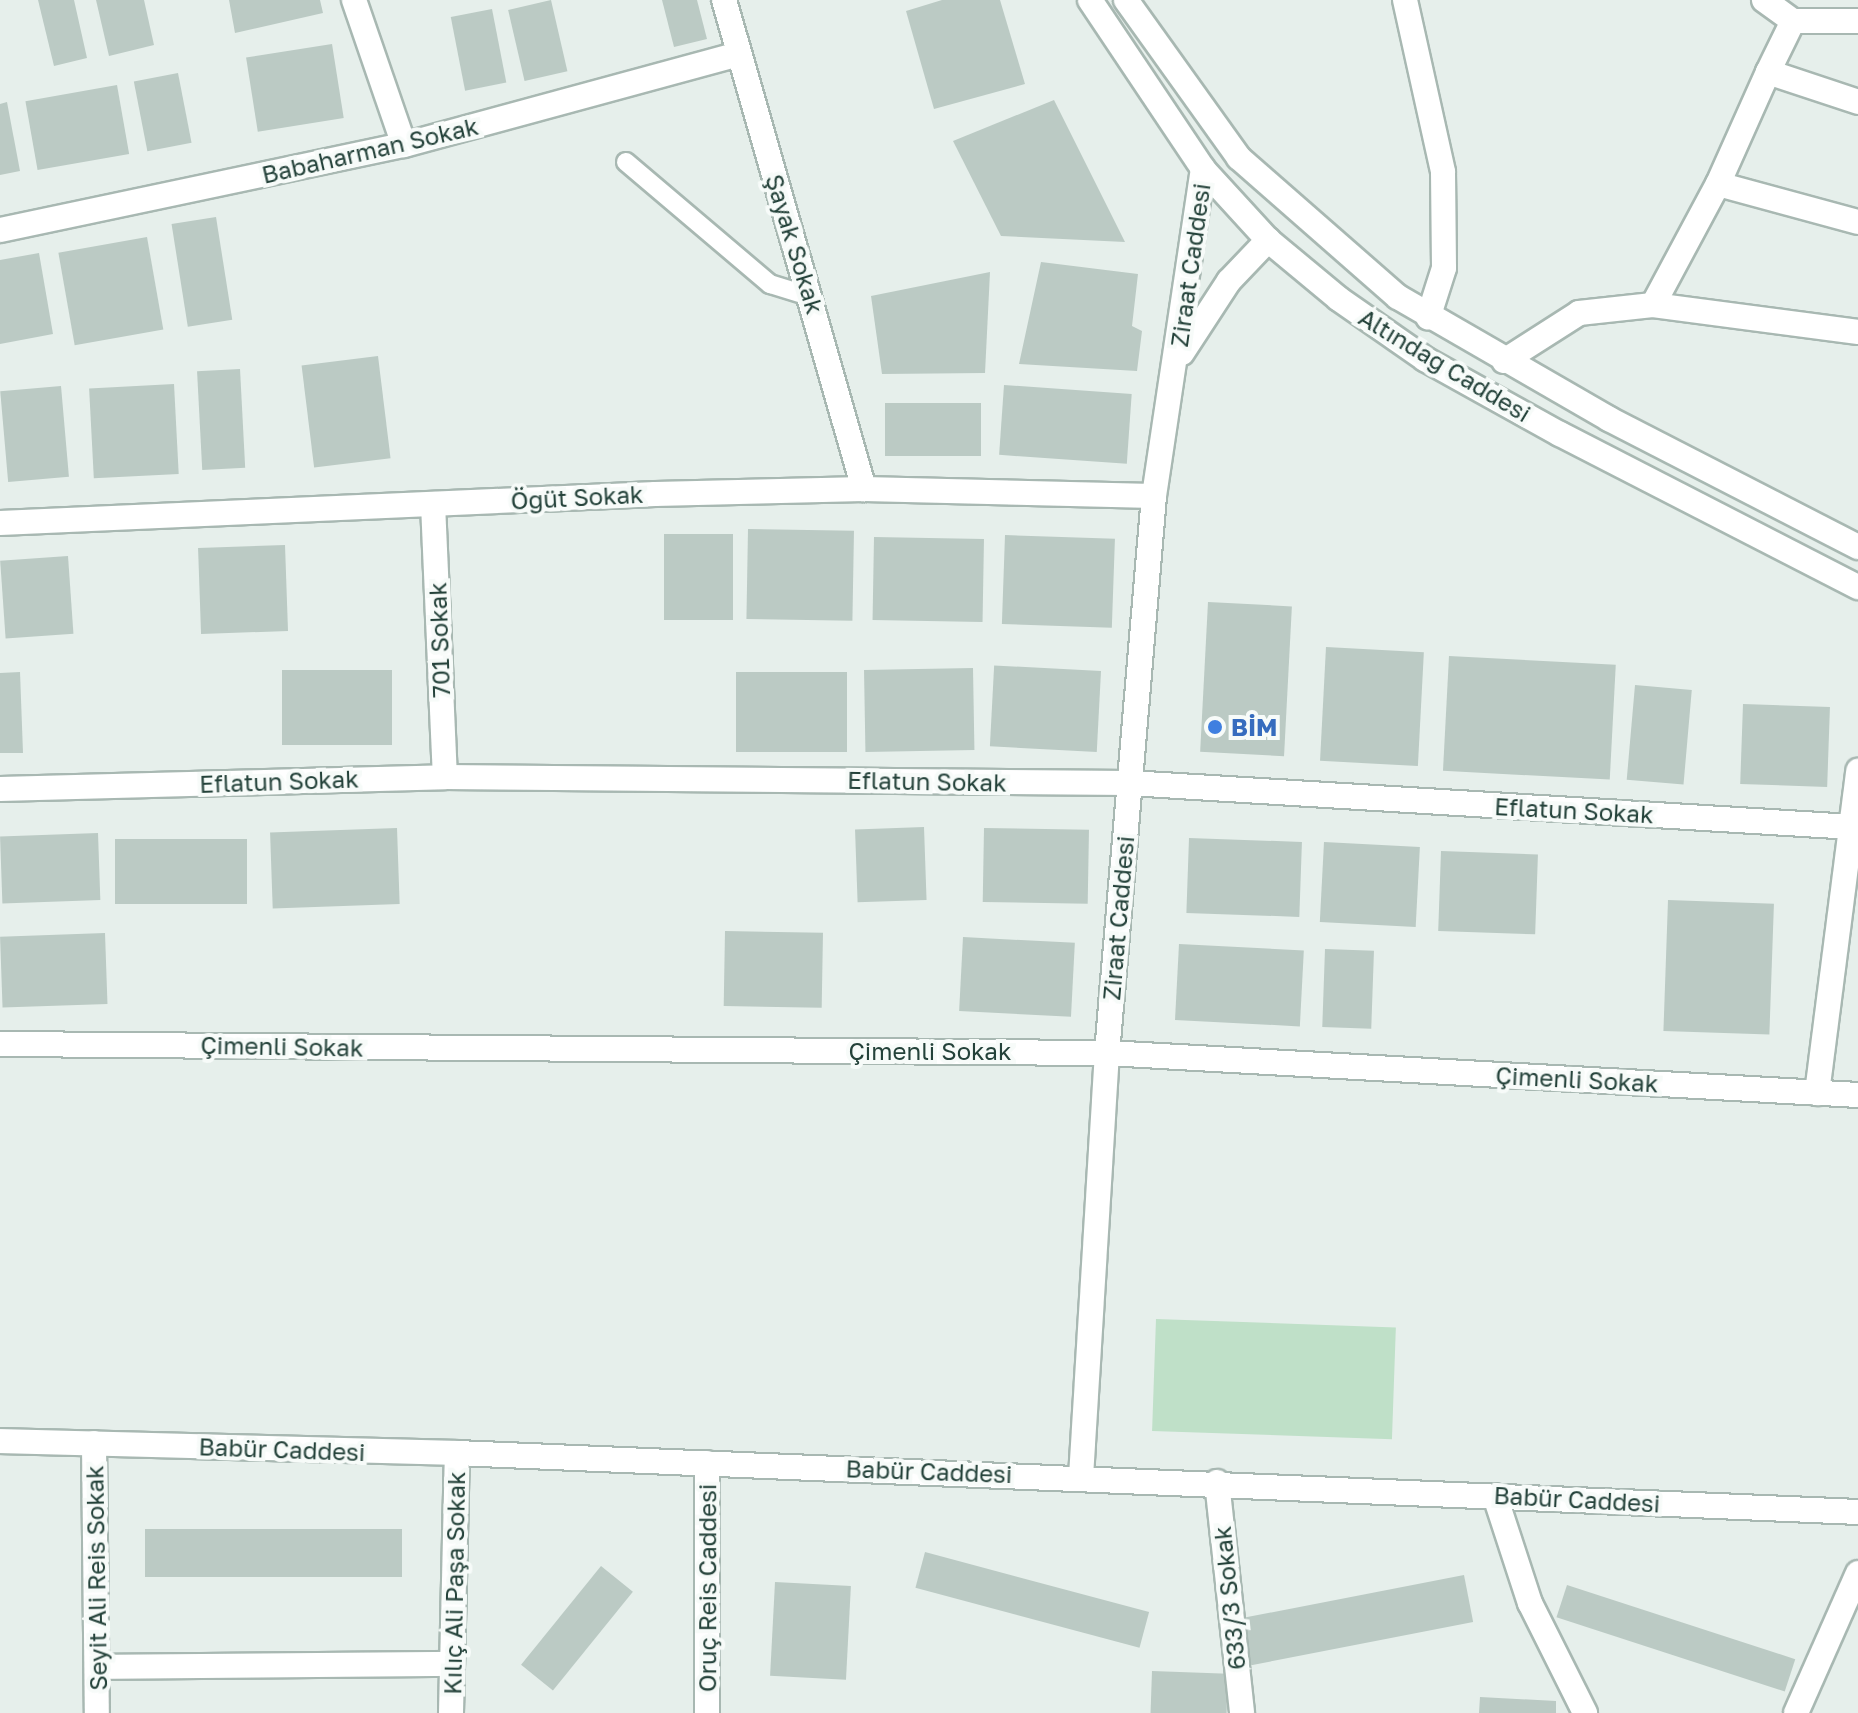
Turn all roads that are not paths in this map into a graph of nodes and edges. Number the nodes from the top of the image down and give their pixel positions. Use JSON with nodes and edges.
{"nodes":[{"id":1,"x":354,"y":0,"type":"edge"},
{"id":2,"x":724,"y":0,"type":"edge"},
{"id":3,"x":1090,"y":0,"type":"edge"},
{"id":4,"x":1126,"y":0,"type":"edge"},
{"id":5,"x":1405,"y":0,"type":"edge"},
{"id":6,"x":1764,"y":0,"type":"edge"},
{"id":7,"x":1793,"y":21,"type":"junction"},
{"id":8,"x":1858,"y":21,"type":"edge"},
{"id":9,"x":736,"y":55,"type":"junction"},
{"id":10,"x":1768,"y":72,"type":"junction"},
{"id":11,"x":1858,"y":102,"type":"edge"},
{"id":12,"x":404,"y":145,"type":"junction"},
{"id":13,"x":626,"y":162,"type":"dead end"},
{"id":14,"x":1203,"y":169,"type":"junction"},
{"id":15,"x":1718,"y":184,"type":"junction"},
{"id":16,"x":1306,"y":222,"type":"junction"},
{"id":17,"x":1858,"y":222,"type":"edge"},
{"id":18,"x":0,"y":230,"type":"edge"},
{"id":19,"x":1268,"y":240,"type":"junction"},
{"id":20,"x":812,"y":297,"type":"junction"},
{"id":21,"x":1653,"y":305,"type":"junction"},
{"id":22,"x":1428,"y":318,"type":"junction"},
{"id":23,"x":1858,"y":332,"type":"edge"},
{"id":24,"x":1504,"y":361,"type":"junction"},
{"id":25,"x":1177,"y":362,"type":"junction"},
{"id":26,"x":864,"y":489,"type":"junction"},
{"id":27,"x":1154,"y":496,"type":"junction"},
{"id":28,"x":433,"y":504,"type":"junction"},
{"id":29,"x":0,"y":523,"type":"edge"},
{"id":30,"x":1858,"y":547,"type":"edge"},
{"id":31,"x":1858,"y":587,"type":"edge"},
{"id":32,"x":1858,"y":771,"type":"edge"},
{"id":33,"x":445,"y":777,"type":"junction"},
{"id":34,"x":1129,"y":783,"type":"junction"},
{"id":35,"x":0,"y":789,"type":"edge"},
{"id":36,"x":1853,"y":827,"type":"junction"},
{"id":37,"x":0,"y":1044,"type":"edge"},
{"id":38,"x":1107,"y":1053,"type":"junction"},
{"id":39,"x":1817,"y":1093,"type":"junction"},
{"id":40,"x":1858,"y":1095,"type":"edge"},
{"id":41,"x":0,"y":1441,"type":"edge"},
{"id":42,"x":94,"y":1443,"type":"junction"},
{"id":43,"x":457,"y":1453,"type":"junction"},
{"id":44,"x":707,"y":1463,"type":"junction"},
{"id":45,"x":1081,"y":1477,"type":"junction"},
{"id":46,"x":1217,"y":1482,"type":"junction"},
{"id":47,"x":1495,"y":1496,"type":"junction"},
{"id":48,"x":1858,"y":1512,"type":"edge"},
{"id":49,"x":1858,"y":1573,"type":"edge"},
{"id":50,"x":451,"y":1664,"type":"junction"},
{"id":51,"x":97,"y":1667,"type":"junction"},
{"id":52,"x":97,"y":1713,"type":"edge"},
{"id":53,"x":451,"y":1713,"type":"edge"},
{"id":54,"x":707,"y":1713,"type":"edge"},
{"id":55,"x":1242,"y":1713,"type":"edge"},
{"id":56,"x":1585,"y":1713,"type":"edge"},
{"id":57,"x":1796,"y":1713,"type":"edge"}],
"edges":[{"from":1,"to":12,"type":"street"},
{"from":2,"to":9,"type":"street","name":"Şayak Sokak"},
{"from":3,"to":14,"type":"street","name":"Altındağ Caddesi"},
{"from":4,"to":16,"type":"street","name":"Altındağ Caddesi"},
{"from":5,"to":22,"type":"street"},
{"from":6,"to":7,"type":"street"},
{"from":7,"to":8,"type":"street"},
{"from":7,"to":10,"type":"street"},
{"from":9,"to":12,"type":"street","name":"Babaharman Sokak"},
{"from":9,"to":20,"type":"street","name":"Şayak Sokak"},
{"from":10,"to":11,"type":"street"},
{"from":10,"to":15,"type":"street"},
{"from":12,"to":18,"type":"street","name":"Babaharman Sokak"},
{"from":13,"to":20,"type":"lane"},
{"from":14,"to":19,"type":"street","name":"Altındağ Caddesi"},
{"from":14,"to":25,"type":"street","name":"Ziraat Caddesi"},
{"from":15,"to":17,"type":"street"},
{"from":15,"to":21,"type":"street"},
{"from":16,"to":19,"type":"street"},
{"from":16,"to":22,"type":"street","name":"Altındağ Caddesi"},
{"from":19,"to":25,"type":"street","name":"Ziraat Caddesi"},
{"from":19,"to":31,"type":"street","name":"Altındağ Caddesi"},
{"from":20,"to":26,"type":"street","name":"Şayak Sokak"},
{"from":21,"to":23,"type":"street"},
{"from":21,"to":24,"type":"street"},
{"from":22,"to":24,"type":"street","name":"Altındağ Caddesi"},
{"from":24,"to":30,"type":"street","name":"Altındağ Caddesi"},
{"from":25,"to":27,"type":"street","name":"Ziraat Caddesi"},
{"from":26,"to":27,"type":"street","name":"Öğüt Sokak"},
{"from":26,"to":28,"type":"street","name":"Öğüt Sokak"},
{"from":27,"to":34,"type":"street","name":"Ziraat Caddesi"},
{"from":28,"to":29,"type":"street","name":"Öğüt Sokak"},
{"from":28,"to":33,"type":"street","name":"701 Sokak"},
{"from":32,"to":36,"type":"street"},
{"from":33,"to":34,"type":"street","name":"Eflatun Sokak"},
{"from":33,"to":35,"type":"street","name":"Eflatun Sokak"},
{"from":34,"to":36,"type":"street","name":"Eflatun Sokak"},
{"from":34,"to":38,"type":"street","name":"Ziraat Caddesi"},
{"from":36,"to":39,"type":"street"},
{"from":37,"to":38,"type":"street","name":"Çimenli Sokak"},
{"from":38,"to":39,"type":"street","name":"Çimenli Sokak"},
{"from":38,"to":45,"type":"street","name":"Ziraat Caddesi"},
{"from":39,"to":40,"type":"street","name":"Çimenli Sokak"},
{"from":41,"to":42,"type":"street","name":"Babür Caddesi"},
{"from":42,"to":43,"type":"street","name":"Babür Caddesi"},
{"from":42,"to":51,"type":"street","name":"Seyit Ali Reis Sokak"},
{"from":43,"to":44,"type":"street","name":"Babür Caddesi"},
{"from":43,"to":50,"type":"street","name":"Kılıç Ali Paşa Sokak"},
{"from":44,"to":45,"type":"street","name":"Babür Caddesi"},
{"from":44,"to":54,"type":"street","name":"Oruç Reis Caddesi"},
{"from":45,"to":46,"type":"street","name":"Babür Caddesi"},
{"from":46,"to":47,"type":"street","name":"Babür Caddesi"},
{"from":46,"to":55,"type":"street","name":"633/3 Sokak"},
{"from":47,"to":48,"type":"street","name":"Babür Caddesi"},
{"from":47,"to":56,"type":"street"},
{"from":49,"to":57,"type":"street"},
{"from":50,"to":51,"type":"street"},
{"from":50,"to":53,"type":"street","name":"Kılıç Ali Paşa Sokak"},
{"from":51,"to":52,"type":"street","name":"Seyit Ali Reis Sokak"}]}
